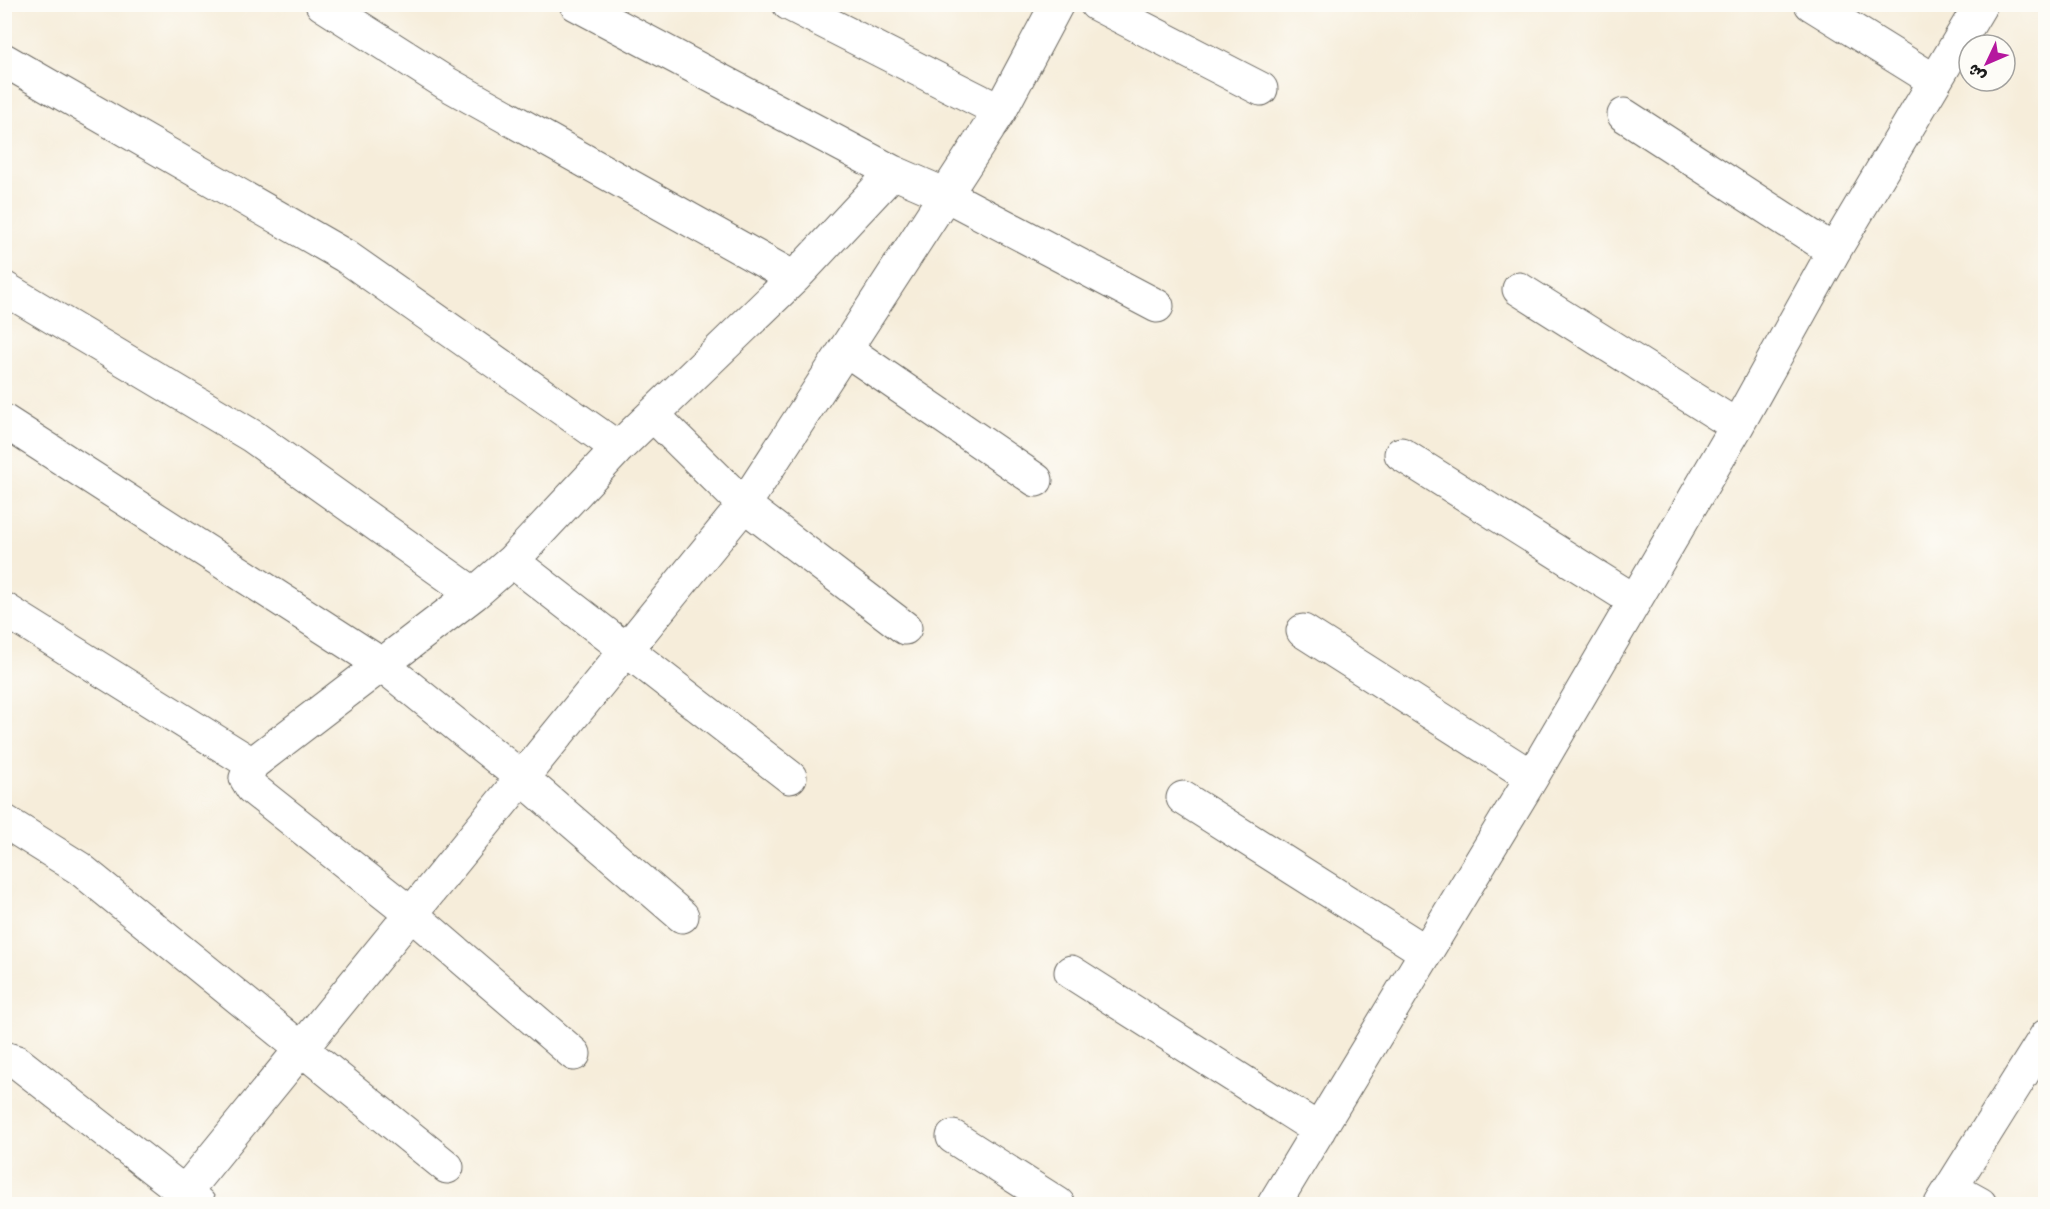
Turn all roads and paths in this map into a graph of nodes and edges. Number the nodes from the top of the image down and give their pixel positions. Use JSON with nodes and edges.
{"nodes":[{"id":1,"x":322,"y":4,"type":"edge"},
{"id":2,"x":576,"y":4,"type":"edge"},
{"id":3,"x":789,"y":4,"type":"edge"},
{"id":4,"x":1057,"y":4,"type":"edge"},
{"id":5,"x":1096,"y":4,"type":"edge"},
{"id":6,"x":1811,"y":4,"type":"edge"},
{"id":7,"x":1981,"y":4,"type":"edge"},
{"id":8,"x":4,"y":60,"type":"edge"},
{"id":9,"x":1935,"y":81,"type":"junction"},
{"id":10,"x":1261,"y":89,"type":"dead end"},
{"id":11,"x":1000,"y":111,"type":"junction"},
{"id":12,"x":1624,"y":115,"type":"dead end"},
{"id":13,"x":892,"y":172,"type":"junction"},
{"id":14,"x":946,"y":195,"type":"junction"},
{"id":15,"x":1834,"y":251,"type":"junction"},
{"id":16,"x":794,"y":278,"type":"junction"},
{"id":17,"x":1519,"y":289,"type":"dead end"},
{"id":18,"x":5,"y":290,"type":"edge"},
{"id":19,"x":1157,"y":306,"type":"dead end"},
{"id":20,"x":845,"y":349,"type":"junction"},
{"id":21,"x":654,"y":416,"type":"junction"},
{"id":22,"x":4,"y":421,"type":"edge"},
{"id":23,"x":1737,"y":426,"type":"junction"},
{"id":24,"x":618,"y":448,"type":"junction"},
{"id":25,"x":1401,"y":454,"type":"dead end"},
{"id":26,"x":1036,"y":480,"type":"dead end"},
{"id":27,"x":744,"y":505,"type":"junction"},
{"id":28,"x":512,"y":561,"type":"junction"},
{"id":29,"x":474,"y":594,"type":"junction"},
{"id":30,"x":1635,"y":601,"type":"junction"},
{"id":31,"x":4,"y":609,"type":"edge"},
{"id":32,"x":905,"y":628,"type":"dead end"},
{"id":33,"x":1303,"y":631,"type":"dead end"},
{"id":34,"x":625,"y":651,"type":"junction"},
{"id":35,"x":381,"y":664,"type":"junction"},
{"id":36,"x":252,"y":764,"type":"junction"},
{"id":37,"x":790,"y":777,"type":"dead end"},
{"id":38,"x":1532,"y":777,"type":"junction"},
{"id":39,"x":522,"y":778,"type":"junction"},
{"id":40,"x":1182,"y":798,"type":"dead end"},
{"id":41,"x":4,"y":821,"type":"edge"},
{"id":42,"x":411,"y":914,"type":"junction"},
{"id":43,"x":682,"y":916,"type":"dead end"},
{"id":44,"x":1426,"y":952,"type":"junction"},
{"id":45,"x":1071,"y":972,"type":"dead end"},
{"id":46,"x":2046,"y":1036,"type":"edge"},
{"id":47,"x":303,"y":1047,"type":"junction"},
{"id":48,"x":574,"y":1054,"type":"dead end"},
{"id":49,"x":4,"y":1058,"type":"edge"},
{"id":50,"x":1319,"y":1131,"type":"junction"},
{"id":51,"x":953,"y":1137,"type":"dead end"},
{"id":52,"x":447,"y":1167,"type":"dead end"},
{"id":53,"x":1946,"y":1196,"type":"edge"},
{"id":54,"x":186,"y":1200,"type":"edge"},
{"id":55,"x":1058,"y":1204,"type":"edge"},
{"id":56,"x":1274,"y":1204,"type":"edge"},
{"id":57,"x":1980,"y":1204,"type":"edge"}],
"edges":[{"from":1,"to":16,"type":"street"},
{"from":2,"to":13,"type":"street"},
{"from":3,"to":11,"type":"street"},
{"from":4,"to":11,"type":"street"},
{"from":5,"to":10,"type":"street"},
{"from":6,"to":9,"type":"street"},
{"from":7,"to":9,"type":"street"},
{"from":8,"to":24,"type":"street"},
{"from":9,"to":15,"type":"street"},
{"from":11,"to":14,"type":"street"},
{"from":12,"to":15,"type":"street"},
{"from":13,"to":14,"type":"street"},
{"from":13,"to":16,"type":"street"},
{"from":14,"to":19,"type":"street"},
{"from":14,"to":20,"type":"street"},
{"from":15,"to":23,"type":"street"},
{"from":16,"to":21,"type":"street"},
{"from":17,"to":23,"type":"street"},
{"from":18,"to":29,"type":"street"},
{"from":20,"to":26,"type":"street"},
{"from":20,"to":27,"type":"street"},
{"from":21,"to":24,"type":"street"},
{"from":21,"to":27,"type":"street"},
{"from":22,"to":35,"type":"street"},
{"from":23,"to":30,"type":"street"},
{"from":24,"to":28,"type":"street"},
{"from":25,"to":30,"type":"street"},
{"from":27,"to":32,"type":"street"},
{"from":27,"to":34,"type":"street"},
{"from":28,"to":29,"type":"street"},
{"from":28,"to":34,"type":"street"},
{"from":29,"to":35,"type":"street"},
{"from":30,"to":38,"type":"street"},
{"from":31,"to":36,"type":"street"},
{"from":33,"to":38,"type":"street"},
{"from":34,"to":37,"type":"street"},
{"from":34,"to":39,"type":"street"},
{"from":35,"to":36,"type":"street"},
{"from":35,"to":39,"type":"street"},
{"from":36,"to":42,"type":"street"},
{"from":38,"to":44,"type":"street"},
{"from":39,"to":42,"type":"street"},
{"from":39,"to":43,"type":"street"},
{"from":40,"to":44,"type":"street"},
{"from":41,"to":47,"type":"street"},
{"from":42,"to":47,"type":"street"},
{"from":42,"to":48,"type":"street"},
{"from":44,"to":50,"type":"street"},
{"from":45,"to":50,"type":"street"},
{"from":46,"to":53,"type":"street"},
{"from":47,"to":52,"type":"street"},
{"from":47,"to":54,"type":"street"},
{"from":49,"to":54,"type":"street"},
{"from":50,"to":56,"type":"street"},
{"from":51,"to":55,"type":"street"},
{"from":53,"to":57,"type":"street"}]}
